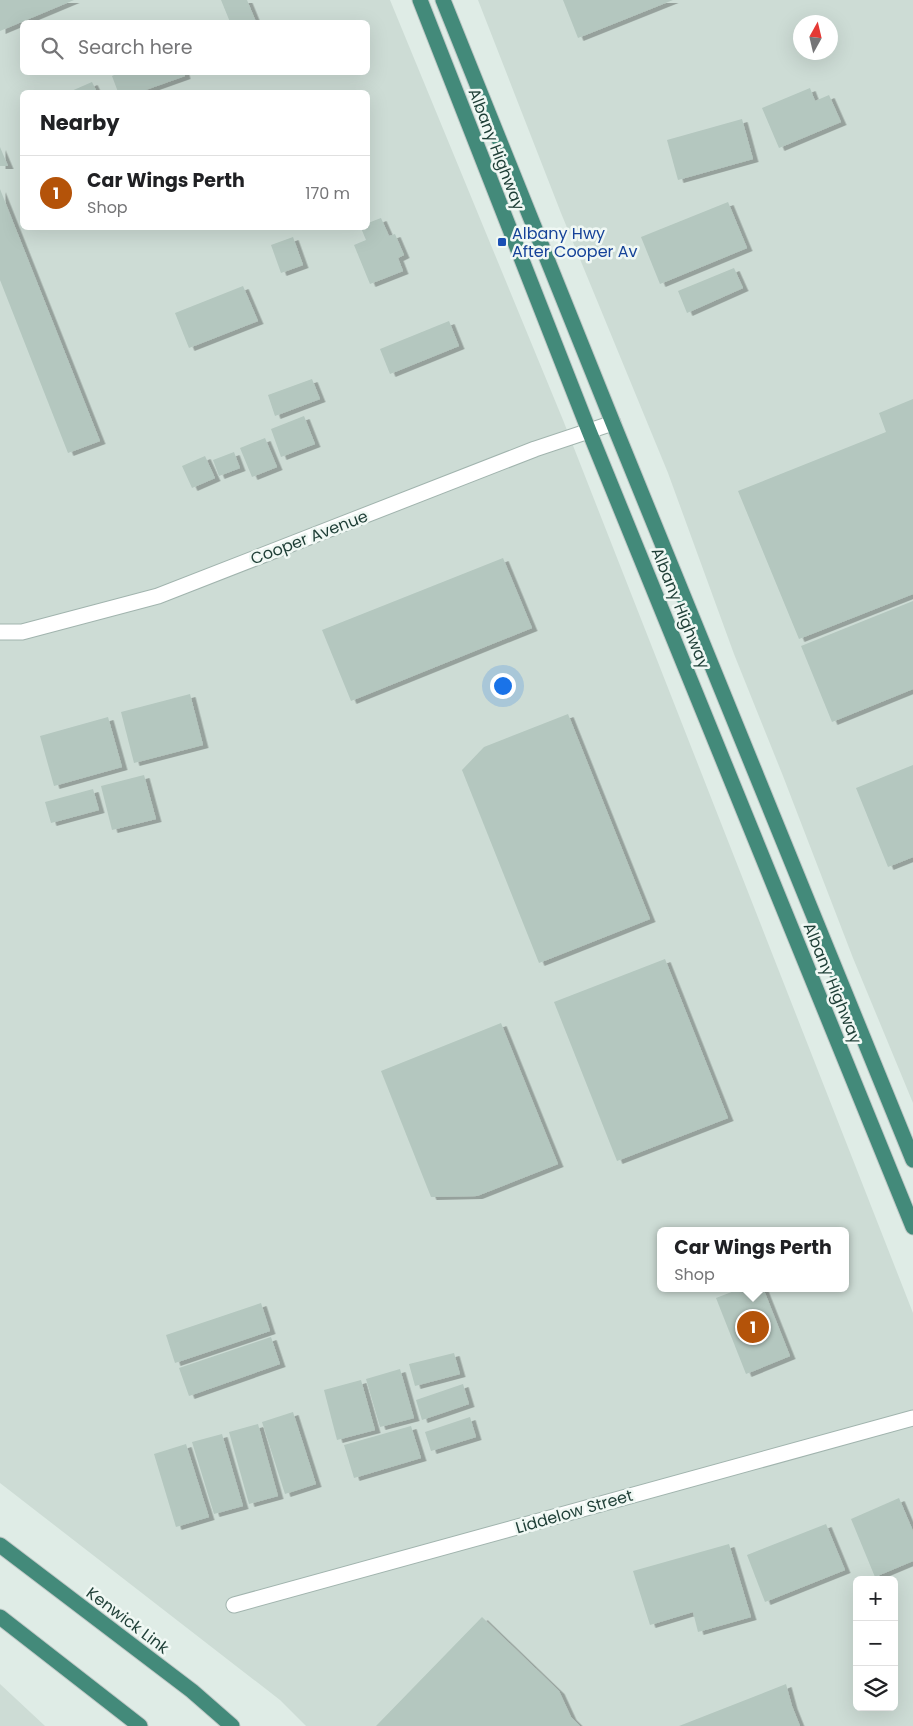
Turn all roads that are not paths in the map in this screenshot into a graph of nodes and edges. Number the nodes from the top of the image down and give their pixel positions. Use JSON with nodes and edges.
{"nodes":[{"id":1,"x":420,"y":0,"type":"edge"},
{"id":2,"x":443,"y":0,"type":"edge"},
{"id":3,"x":613,"y":423,"type":"junction"},
{"id":4,"x":589,"y":431,"type":"junction"},
{"id":5,"x":0,"y":632,"type":"edge"},
{"id":6,"x":913,"y":1160,"type":"edge"},
{"id":7,"x":913,"y":1227,"type":"edge"},
{"id":8,"x":913,"y":1418,"type":"edge"},
{"id":9,"x":1,"y":1550,"type":"edge"},
{"id":10,"x":234,"y":1605,"type":"dead end"},
{"id":11,"x":0,"y":1617,"type":"edge"},
{"id":12,"x":140,"y":1726,"type":"edge"},
{"id":13,"x":232,"y":1726,"type":"edge"}],
"edges":[{"from":1,"to":4,"type":"highway","name":"Albany Highway"},
{"from":2,"to":3,"type":"highway","name":"Albany Highway"},
{"from":3,"to":4,"type":"street","name":"Cooper Avenue"},
{"from":3,"to":6,"type":"highway","name":"Albany Highway"},
{"from":4,"to":5,"type":"street","name":"Cooper Avenue"},
{"from":4,"to":7,"type":"highway","name":"Albany Highway"},
{"from":8,"to":10,"type":"street","name":"Liddelow Street"},
{"from":9,"to":13,"type":"highway","name":"Kenwick Link"},
{"from":11,"to":12,"type":"highway"}]}
